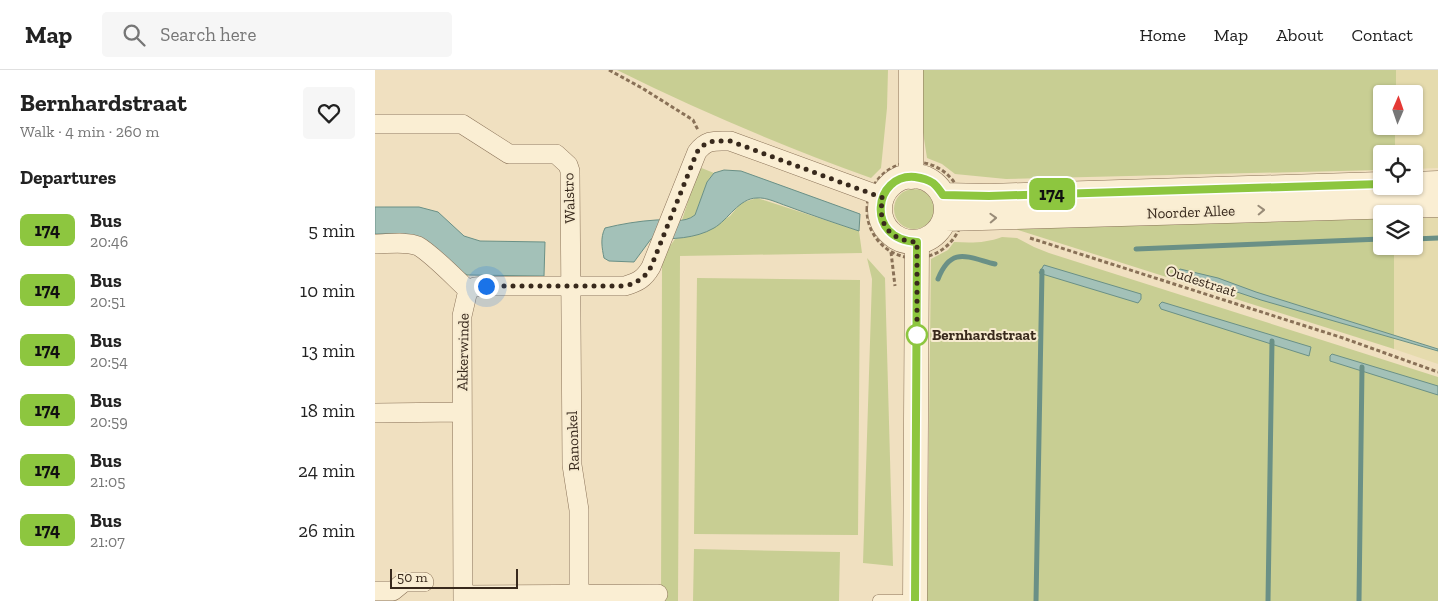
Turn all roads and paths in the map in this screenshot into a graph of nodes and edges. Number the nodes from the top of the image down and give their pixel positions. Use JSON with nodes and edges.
{"nodes":[{"id":1,"x":609,"y":70,"type":"edge"},
{"id":2,"x":911,"y":70,"type":"edge"},
{"id":3,"x":375,"y":124,"type":"edge"},
{"id":4,"x":704,"y":143,"type":"junction"},
{"id":5,"x":911,"y":177,"type":"junction"},
{"id":6,"x":1438,"y":183,"type":"edge"},
{"id":7,"x":1373,"y":184,"type":"edge"},
{"id":8,"x":1423,"y":184,"type":"edge"},
{"id":9,"x":876,"y":195,"type":"junction"},
{"id":10,"x":943,"y":195,"type":"junction"},
{"id":11,"x":1438,"y":205,"type":"edge"},
{"id":12,"x":950,"y":228,"type":"junction"},
{"id":13,"x":963,"y":238,"type":"dead end"},
{"id":14,"x":1028,"y":238,"type":"dead end"},
{"id":15,"x":917,"y":242,"type":"junction"},
{"id":16,"x":375,"y":244,"type":"edge"},
{"id":17,"x":891,"y":252,"type":"dead end"},
{"id":18,"x":570,"y":286,"type":"junction"},
{"id":19,"x":468,"y":290,"type":"junction"},
{"id":20,"x":1438,"y":372,"type":"edge"},
{"id":21,"x":462,"y":412,"type":"junction"},
{"id":22,"x":375,"y":413,"type":"edge"},
{"id":23,"x":424,"y":582,"type":"dead end"},
{"id":24,"x":375,"y":591,"type":"edge"},
{"id":25,"x":658,"y":594,"type":"dead end"},
{"id":26,"x":463,"y":598,"type":"edge"},
{"id":27,"x":579,"y":598,"type":"edge"},
{"id":28,"x":915,"y":600,"type":"edge"},
{"id":29,"x":878,"y":601,"type":"edge"}],
"edges":[{"from":1,"to":4,"type":"path"},
{"from":2,"to":5,"type":"street"},
{"from":3,"to":18,"type":"street","name":"Walstro"},
{"from":4,"to":9,"type":"street"},
{"from":4,"to":18,"type":"street"},
{"from":5,"to":9,"type":"street"},
{"from":5,"to":10,"type":"street"},
{"from":6,"to":8,"type":"street"},
{"from":7,"to":10,"type":"street","name":"Noorder Allee"},
{"from":9,"to":15,"type":"street"},
{"from":9,"to":17,"type":"path"},
{"from":10,"to":12,"type":"street"},
{"from":12,"to":11,"type":"street","name":"Noorder Allee","one_way":true},
{"from":12,"to":13,"type":"path"},
{"from":12,"to":15,"type":"street"},
{"from":14,"to":20,"type":"path","name":"Oudestraat"},
{"from":15,"to":28,"type":"street"},
{"from":16,"to":19,"type":"street"},
{"from":18,"to":19,"type":"street"},
{"from":18,"to":27,"type":"street","name":"Ranonkel"},
{"from":19,"to":21,"type":"street","name":"Akkerwinde"},
{"from":21,"to":22,"type":"street"},
{"from":21,"to":26,"type":"street","name":"Akkerwinde"},
{"from":23,"to":24,"type":"street"},
{"from":25,"to":27,"type":"street"},
{"from":26,"to":27,"type":"street"},
{"from":28,"to":29,"type":"lane"}]}
